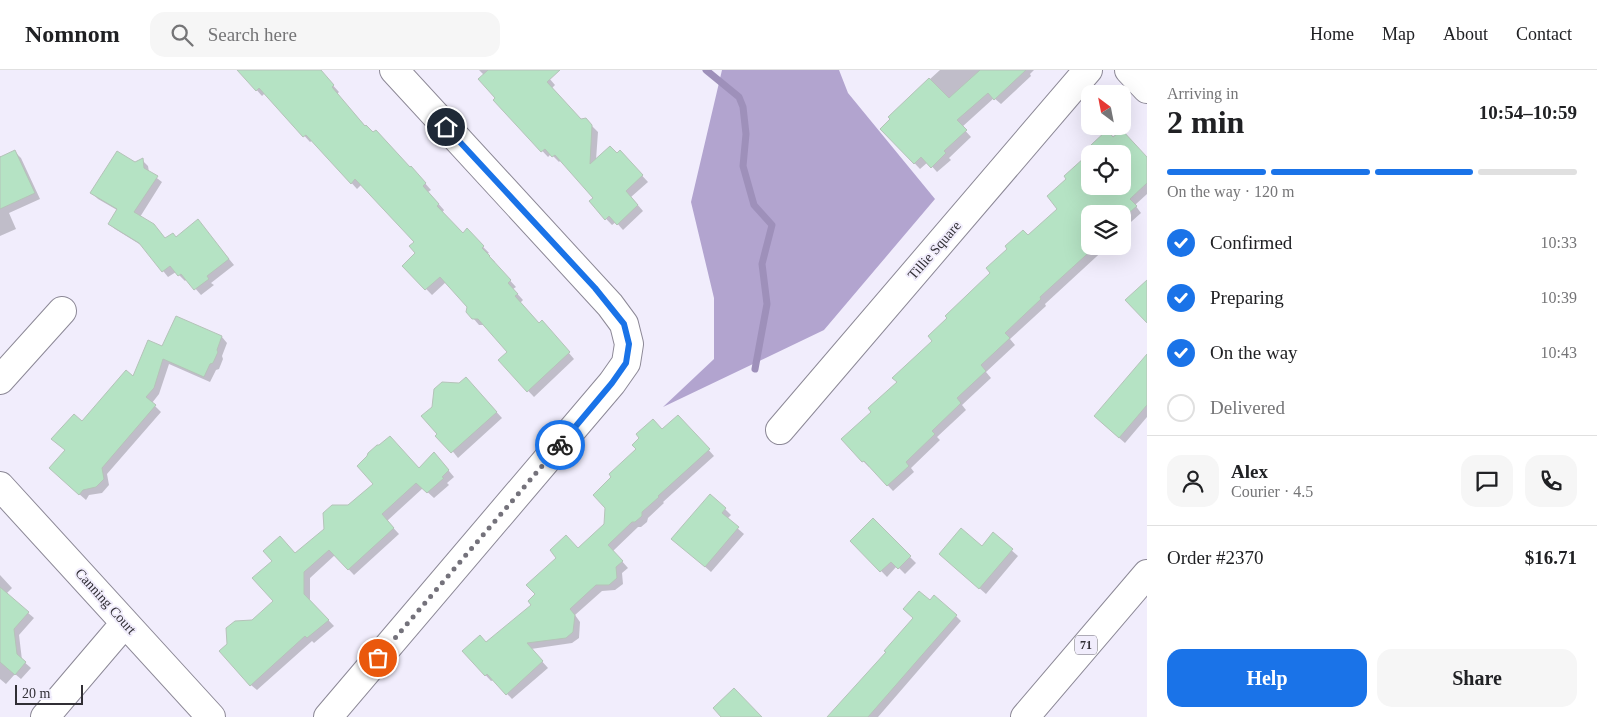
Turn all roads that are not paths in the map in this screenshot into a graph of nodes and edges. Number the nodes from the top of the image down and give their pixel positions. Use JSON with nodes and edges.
{"nodes":[{"id":1,"x":394,"y":70,"type":"edge"},
{"id":2,"x":1088,"y":70,"type":"edge"},
{"id":3,"x":1129,"y":70,"type":"edge"},
{"id":4,"x":1147,"y":89,"type":"edge"},
{"id":5,"x":62,"y":310,"type":"dead end"},
{"id":6,"x":0,"y":380,"type":"edge"},
{"id":7,"x":780,"y":430,"type":"dead end"},
{"id":8,"x":0,"y":486,"type":"edge"},
{"id":9,"x":1147,"y":574,"type":"edge"},
{"id":10,"x":125,"y":623,"type":"junction"},
{"id":11,"x":44,"y":717,"type":"edge"},
{"id":12,"x":211,"y":717,"type":"edge"},
{"id":13,"x":328,"y":717,"type":"edge"},
{"id":14,"x":1025,"y":717,"type":"edge"}],
"edges":[{"from":1,"to":13,"type":"street"},
{"from":2,"to":7,"type":"street","name":"Tillie Square"},
{"from":3,"to":4,"type":"street"},
{"from":5,"to":6,"type":"street"},
{"from":8,"to":10,"type":"street","name":"Canning Court"},
{"from":9,"to":14,"type":"street","number":"71"},
{"from":10,"to":11,"type":"street"},
{"from":10,"to":12,"type":"street","name":"Canning Court"}]}
